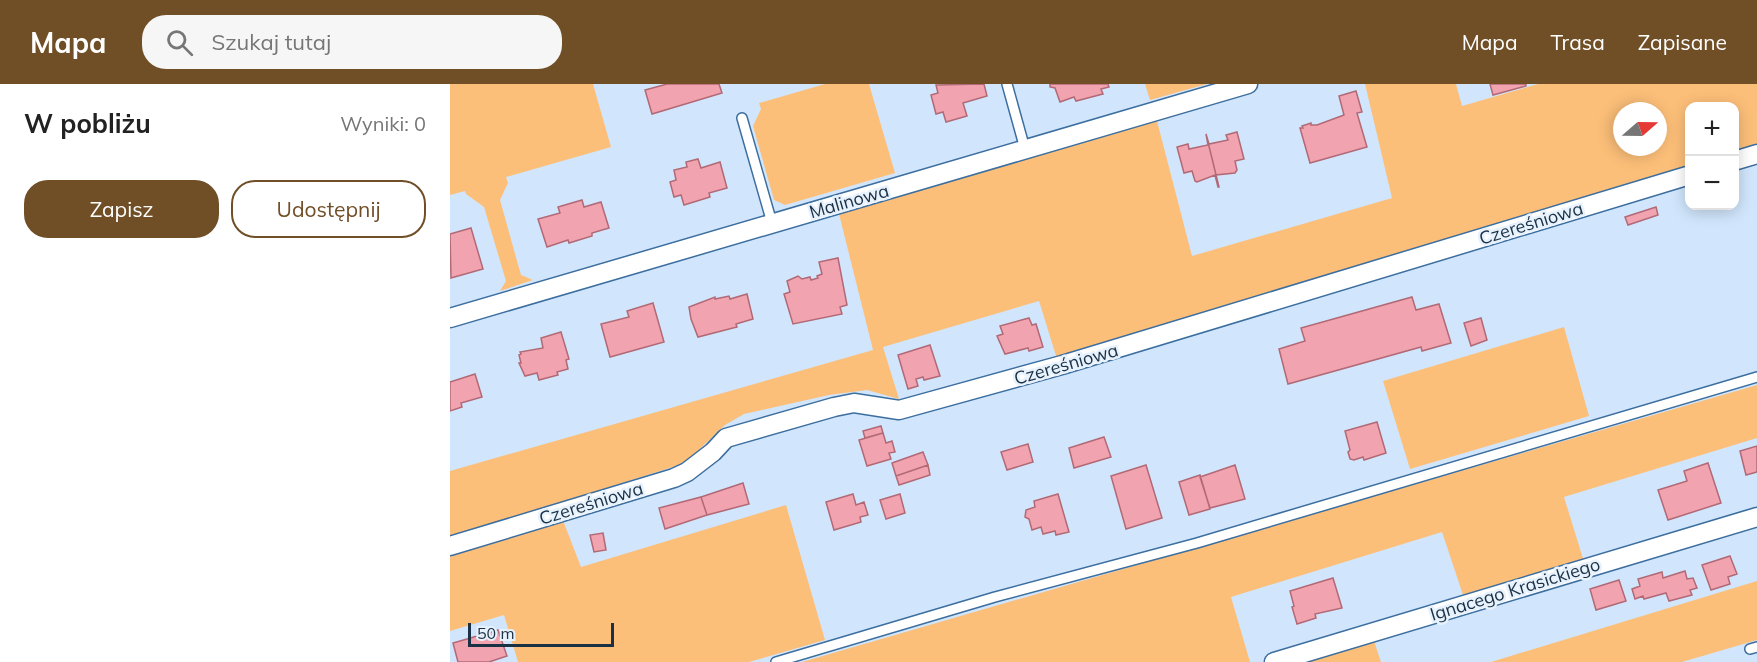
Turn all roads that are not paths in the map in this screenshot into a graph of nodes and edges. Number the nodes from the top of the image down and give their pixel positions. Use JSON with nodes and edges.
{"nodes":[{"id":1,"x":1007,"y":84,"type":"edge"},
{"id":2,"x":1248,"y":84,"type":"edge"},
{"id":3,"x":742,"y":118,"type":"dead end"},
{"id":4,"x":1025,"y":149,"type":"junction"},
{"id":5,"x":1757,"y":154,"type":"edge"},
{"id":6,"x":1739,"y":159,"type":"edge"},
{"id":7,"x":1685,"y":176,"type":"edge"},
{"id":8,"x":772,"y":223,"type":"junction"},
{"id":9,"x":450,"y":318,"type":"edge"},
{"id":10,"x":1757,"y":377,"type":"edge"},
{"id":11,"x":1757,"y":517,"type":"edge"},
{"id":12,"x":450,"y":546,"type":"edge"},
{"id":13,"x":776,"y":662,"type":"edge"},
{"id":14,"x":1274,"y":662,"type":"edge"}],
"edges":[{"from":1,"to":4,"type":"lane"},
{"from":2,"to":4,"type":"street","name":"Malinowa"},
{"from":3,"to":8,"type":"lane"},
{"from":4,"to":8,"type":"street","name":"Malinowa"},
{"from":5,"to":6,"type":"street"},
{"from":7,"to":12,"type":"street","name":"Czereśniowa"},
{"from":8,"to":9,"type":"street","name":"Malinowa"},
{"from":10,"to":13,"type":"lane"},
{"from":11,"to":14,"type":"street","name":"Ignacego Krasickiego"}]}
